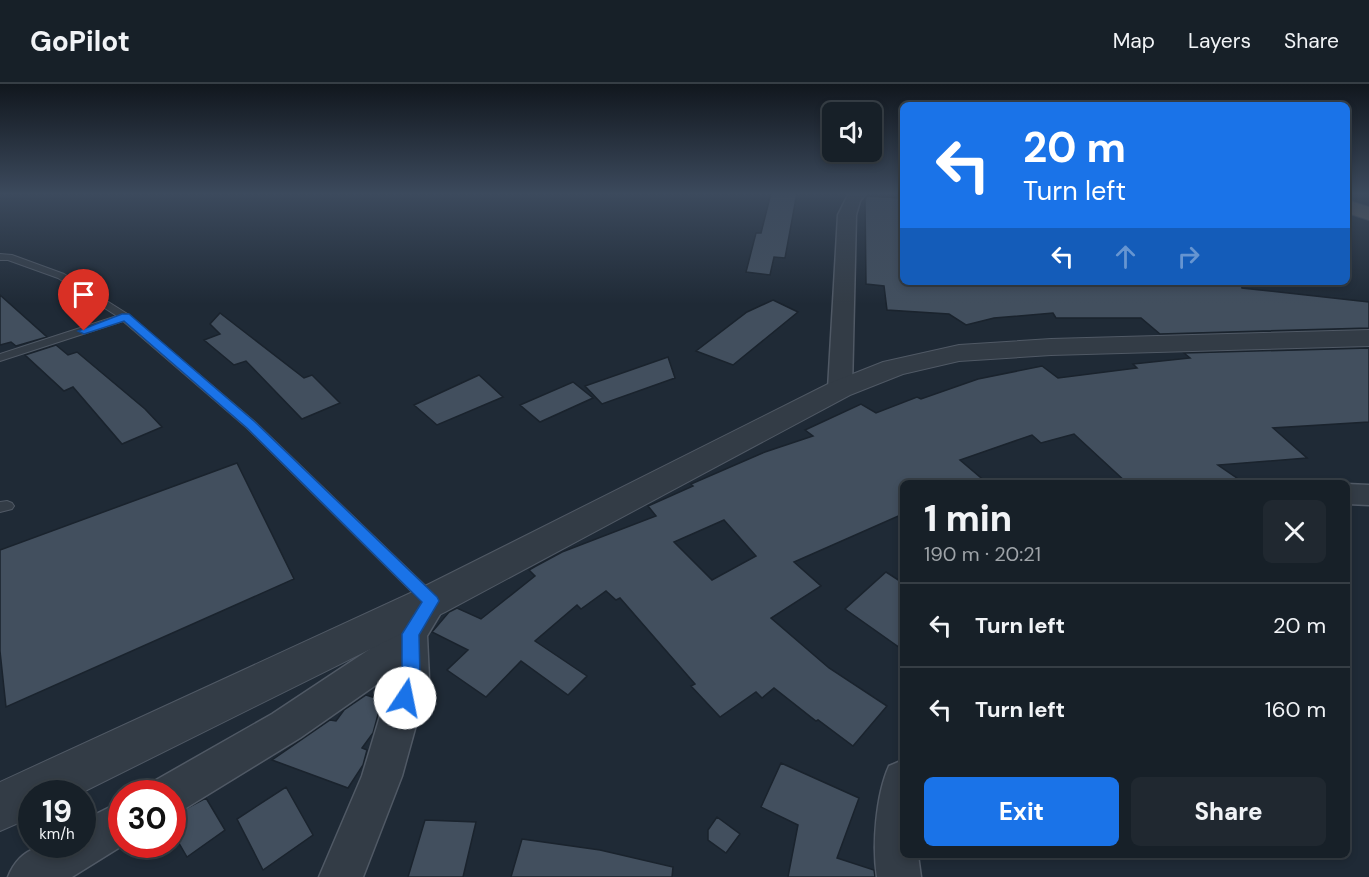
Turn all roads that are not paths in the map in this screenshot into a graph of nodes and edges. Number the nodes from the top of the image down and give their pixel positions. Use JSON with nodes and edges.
{"nodes":[{"id":1,"x":846,"y":230,"type":"edge"},
{"id":2,"x":0,"y":257,"type":"edge"},
{"id":3,"x":125,"y":317,"type":"junction"},
{"id":4,"x":1369,"y":338,"type":"edge"},
{"id":5,"x":0,"y":358,"type":"edge"},
{"id":6,"x":840,"y":389,"type":"junction"},
{"id":7,"x":1350,"y":494,"type":"edge"},
{"id":8,"x":1369,"y":495,"type":"edge"},
{"id":9,"x":431,"y":601,"type":"junction"},
{"id":10,"x":410,"y":634,"type":"junction"},
{"id":11,"x":186,"y":785,"type":"edge"},
{"id":12,"x":0,"y":807,"type":"edge"},
{"id":13,"x":900,"y":813,"type":"edge"},
{"id":14,"x":108,"y":830,"type":"edge"},
{"id":15,"x":30,"y":877,"type":"edge"},
{"id":16,"x":341,"y":877,"type":"edge"},
{"id":17,"x":899,"y":877,"type":"edge"}],
"edges":[{"from":1,"to":6,"type":"street"},
{"from":2,"to":3,"type":"lane"},
{"from":3,"to":5,"type":"lane"},
{"from":3,"to":9,"type":"lane"},
{"from":4,"to":6,"type":"street"},
{"from":6,"to":9,"type":"street"},
{"from":7,"to":8,"type":"street"},
{"from":9,"to":10,"type":"street"},
{"from":9,"to":12,"type":"street"},
{"from":10,"to":11,"type":"street"},
{"from":10,"to":16,"type":"street"},
{"from":13,"to":17,"type":"street"},
{"from":14,"to":15,"type":"street"}]}
